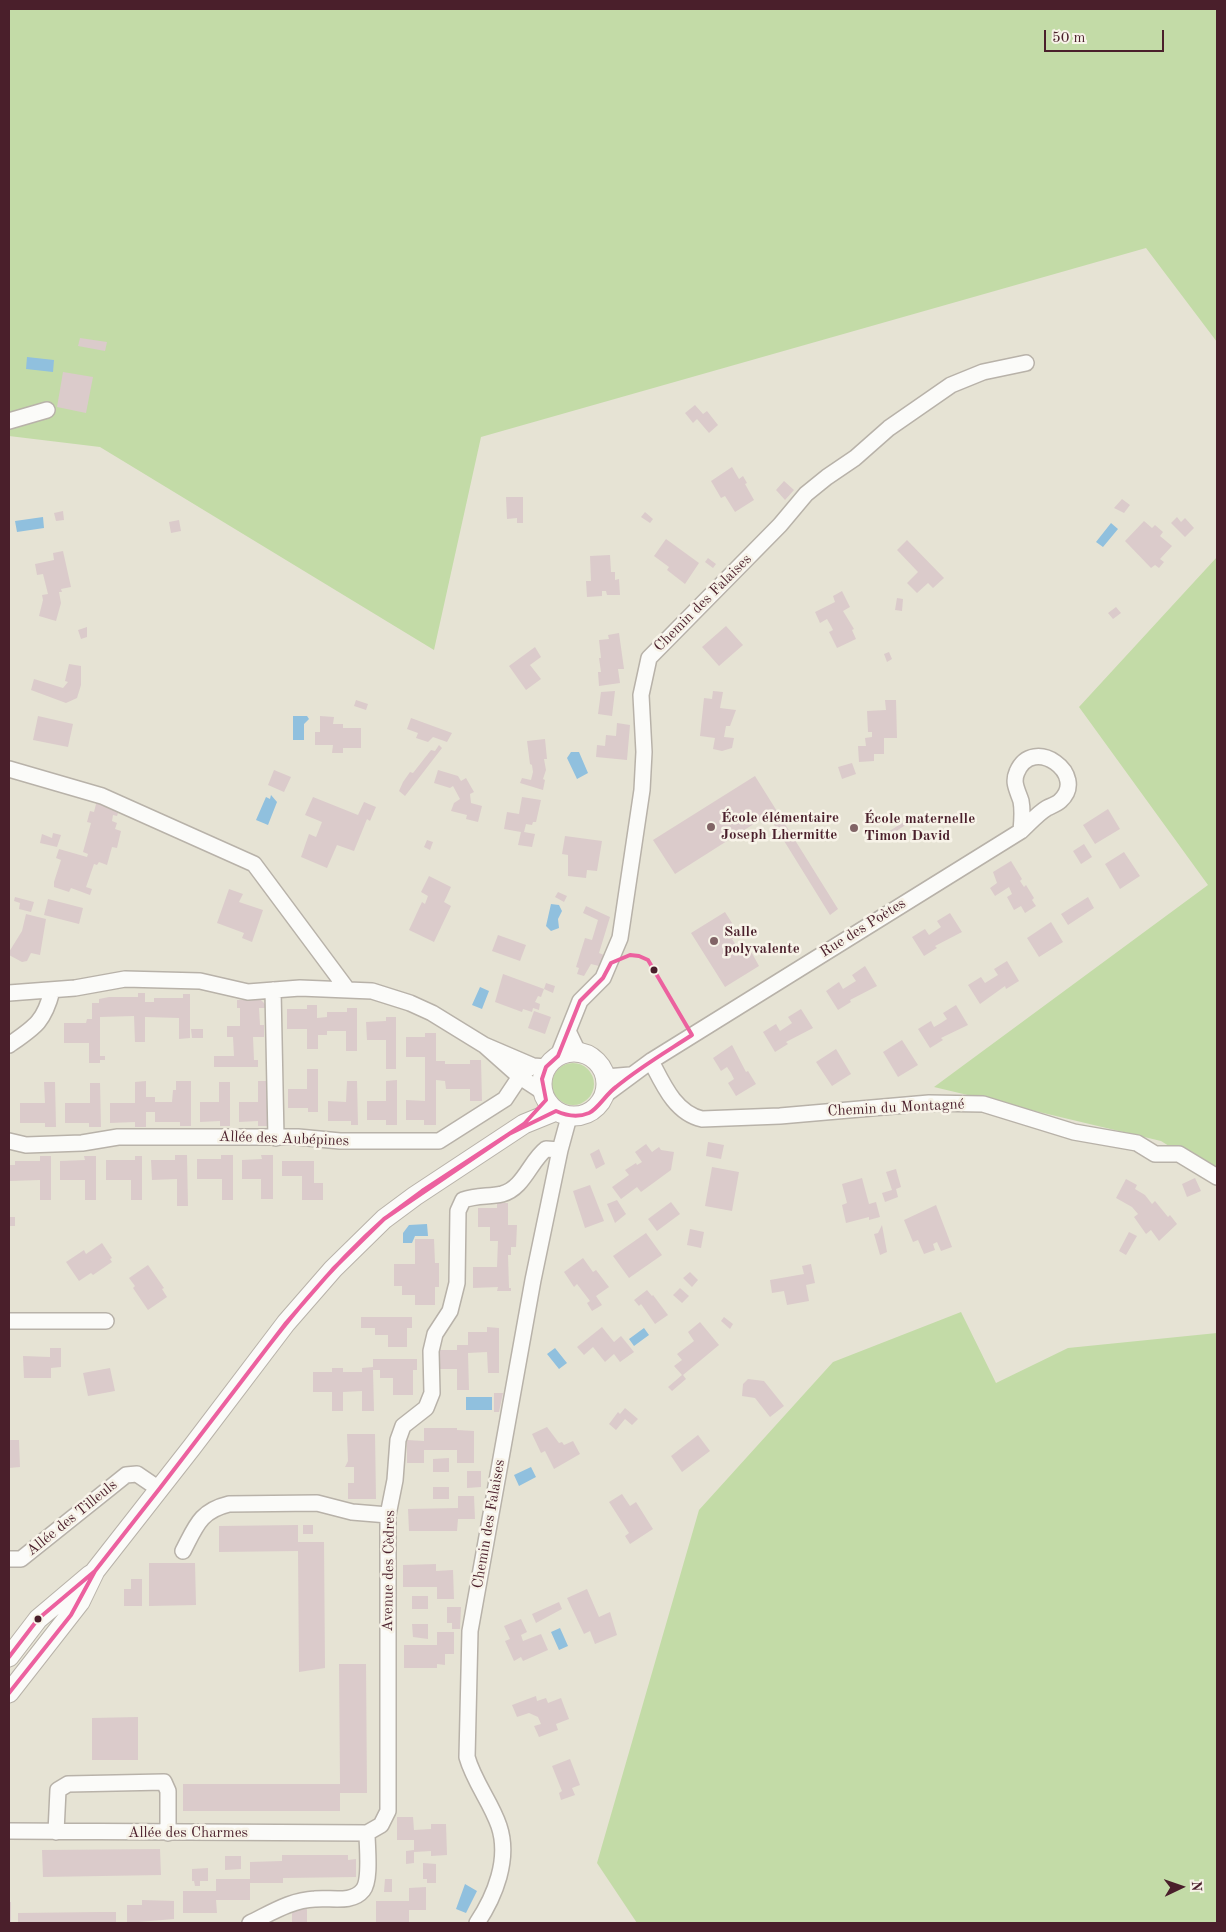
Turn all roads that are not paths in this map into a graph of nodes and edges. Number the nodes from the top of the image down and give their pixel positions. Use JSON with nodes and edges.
{"nodes":[{"id":1,"x":1026,"y":363,"type":"dead end"},
{"id":2,"x":47,"y":410,"type":"dead end"},
{"id":3,"x":9,"y":421,"type":"edge"},
{"id":4,"x":9,"y":769,"type":"edge"},
{"id":5,"x":1021,"y":831,"type":"junction"},
{"id":6,"x":347,"y":989,"type":"junction"},
{"id":7,"x":273,"y":990,"type":"junction"},
{"id":8,"x":52,"y":991,"type":"junction"},
{"id":9,"x":9,"y":993,"type":"edge"},
{"id":10,"x":569,"y":1033,"type":"junction"},
{"id":11,"x":9,"y":1045,"type":"edge"},
{"id":12,"x":484,"y":1045,"type":"junction"},
{"id":13,"x":578,"y":1052,"type":"junction"},
{"id":14,"x":651,"y":1061,"type":"junction"},
{"id":15,"x":546,"y":1063,"type":"junction"},
{"id":16,"x":520,"y":1077,"type":"junction"},
{"id":17,"x":606,"y":1086,"type":"junction"},
{"id":18,"x":553,"y":1105,"type":"junction"},
{"id":19,"x":276,"y":1138,"type":"junction"},
{"id":20,"x":9,"y":1141,"type":"edge"},
{"id":21,"x":560,"y":1150,"type":"junction"},
{"id":22,"x":1217,"y":1177,"type":"edge"},
{"id":23,"x":9,"y":1321,"type":"edge"},
{"id":24,"x":106,"y":1322,"type":"dead end"},
{"id":25,"x":159,"y":1489,"type":"junction"},
{"id":26,"x":388,"y":1515,"type":"junction"},
{"id":27,"x":183,"y":1551,"type":"dead end"},
{"id":28,"x":9,"y":1559,"type":"edge"},
{"id":29,"x":95,"y":1571,"type":"junction"},
{"id":30,"x":9,"y":1657,"type":"edge"},
{"id":31,"x":9,"y":1693,"type":"edge"},
{"id":32,"x":9,"y":1831,"type":"edge"},
{"id":33,"x":56,"y":1832,"type":"junction"},
{"id":34,"x":168,"y":1833,"type":"junction"},
{"id":35,"x":367,"y":1833,"type":"junction"},
{"id":36,"x":250,"y":1923,"type":"edge"},
{"id":37,"x":477,"y":1923,"type":"edge"}],
"edges":[{"from":1,"to":10,"type":"street","name":"Chemin des Falaises"},
{"from":2,"to":3,"type":"street"},
{"from":4,"to":6,"type":"street"},
{"from":5,"to":5,"type":"street","name":"Rue des Poètes"},
{"from":5,"to":14,"type":"street","name":"Rue des Poètes"},
{"from":6,"to":7,"type":"street"},
{"from":6,"to":12,"type":"street"},
{"from":7,"to":8,"type":"street"},
{"from":7,"to":19,"type":"street"},
{"from":8,"to":9,"type":"street"},
{"from":8,"to":11,"type":"street"},
{"from":10,"to":13,"type":"street"},
{"from":10,"to":15,"type":"street","name":"Chemin des Falaises"},
{"from":12,"to":15,"type":"street"},
{"from":12,"to":16,"type":"street"},
{"from":13,"to":15,"type":"street"},
{"from":13,"to":17,"type":"street"},
{"from":14,"to":17,"type":"street","name":"Rue des Poètes"},
{"from":14,"to":22,"type":"street","name":"Chemin du Montagné"},
{"from":15,"to":16,"type":"street","name":"Allée des Aubépines"},
{"from":15,"to":18,"type":"street"},
{"from":16,"to":18,"type":"street"},
{"from":16,"to":19,"type":"street","name":"Allée des Aubépines"},
{"from":17,"to":18,"type":"street"},
{"from":18,"to":21,"type":"street","name":"Chemin des Falaises"},
{"from":18,"to":25,"type":"street"},
{"from":19,"to":20,"type":"street","name":"Allée des Aubépines"},
{"from":21,"to":26,"type":"street","name":"Avenue des Cèdres"},
{"from":21,"to":37,"type":"street","name":"Chemin des Falaises"},
{"from":23,"to":24,"type":"street"},
{"from":25,"to":28,"type":"street","name":"Allée des Tilleuls"},
{"from":25,"to":29,"type":"street"},
{"from":26,"to":27,"type":"street"},
{"from":26,"to":35,"type":"street","name":"Avenue des Cèdres"},
{"from":29,"to":30,"type":"street"},
{"from":29,"to":31,"type":"street"},
{"from":32,"to":33,"type":"street","name":"Allée des Charmes"},
{"from":33,"to":34,"type":"street","name":"Allée des Charmes"},
{"from":33,"to":34,"type":"street"},
{"from":34,"to":35,"type":"street","name":"Allée des Charmes"},
{"from":35,"to":36,"type":"street"}]}
